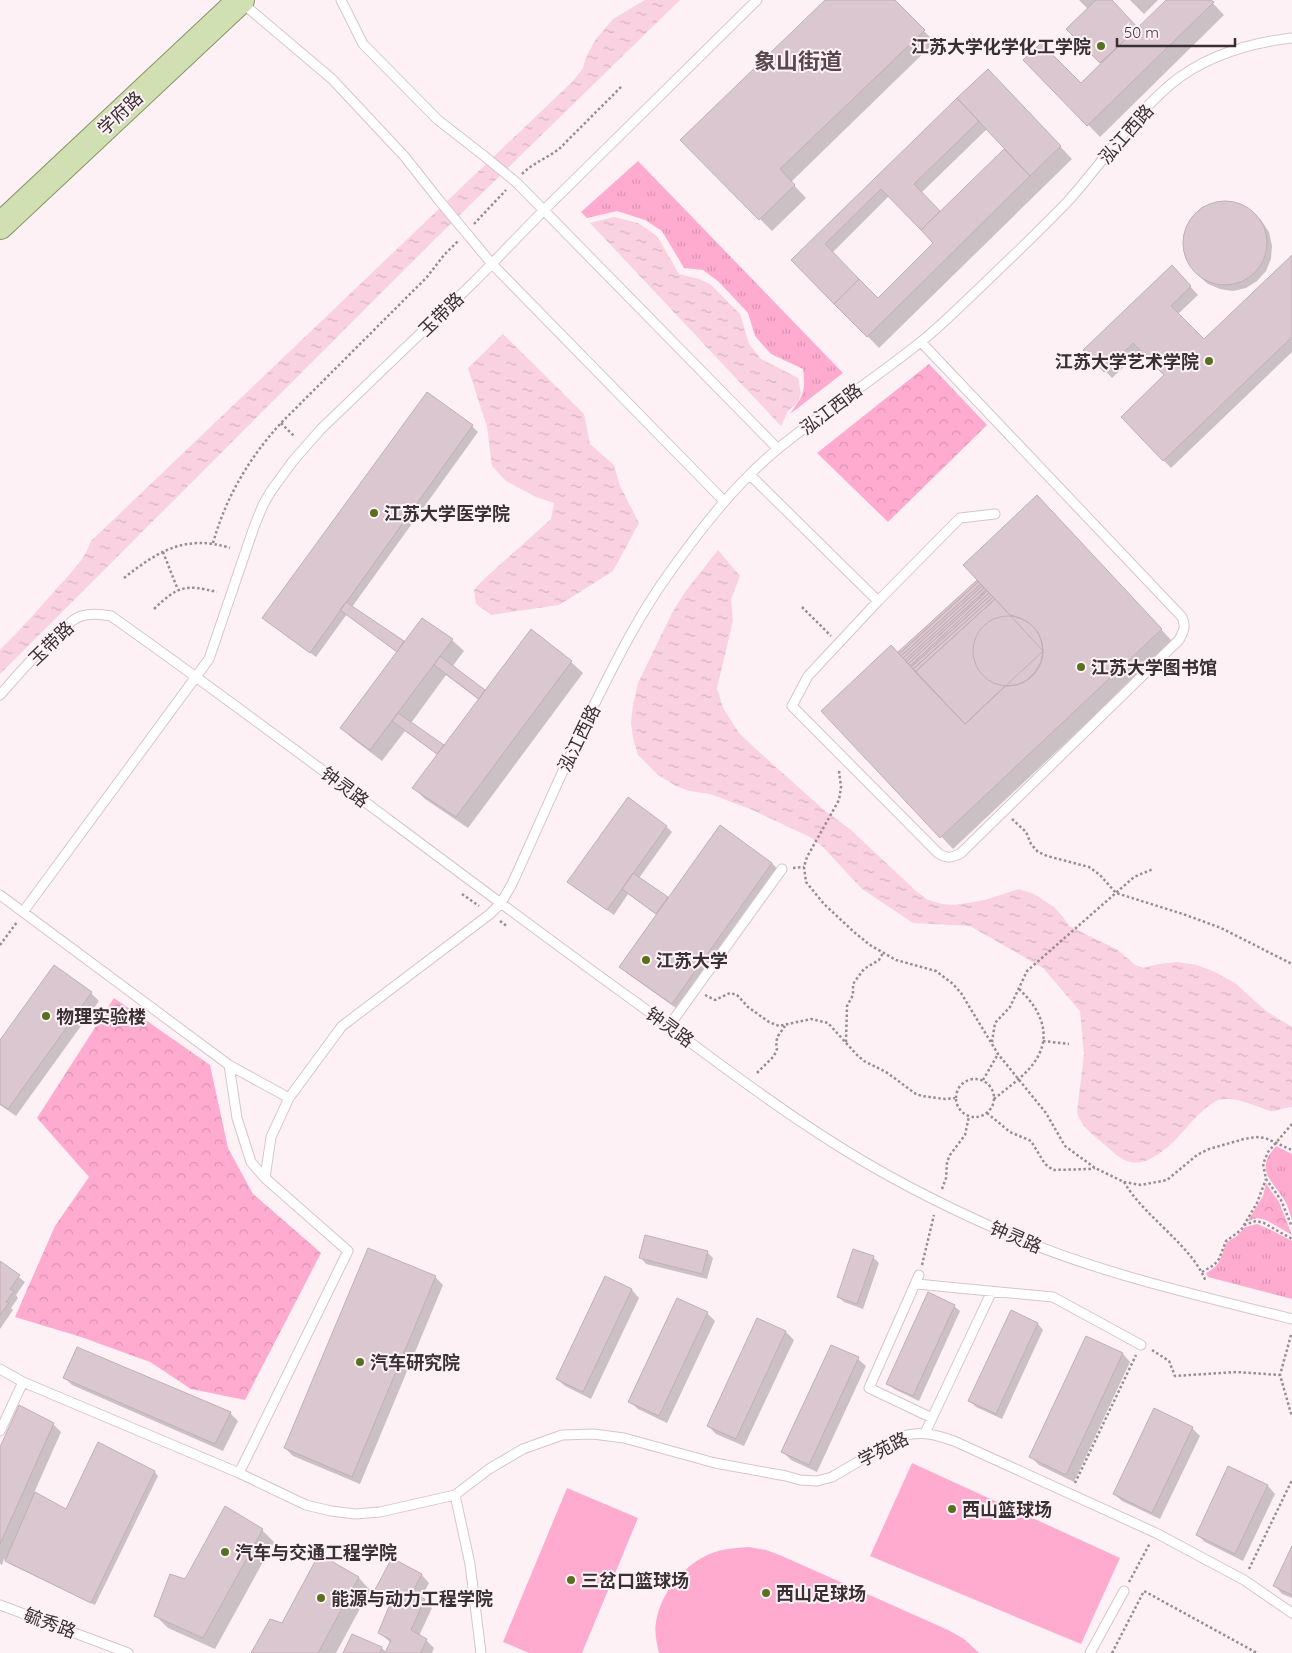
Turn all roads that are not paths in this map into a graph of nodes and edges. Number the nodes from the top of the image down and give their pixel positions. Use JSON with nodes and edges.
{"nodes":[{"id":1,"x":232,"y":0,"type":"edge"},
{"id":2,"x":341,"y":0,"type":"edge"},
{"id":3,"x":757,"y":0,"type":"edge"},
{"id":4,"x":1292,"y":38,"type":"edge"},
{"id":5,"x":0,"y":203,"type":"edge"},
{"id":6,"x":545,"y":210,"type":"junction"},
{"id":7,"x":0,"y":226,"type":"edge"},
{"id":8,"x":492,"y":264,"type":"junction"},
{"id":9,"x":921,"y":342,"type":"junction"},
{"id":10,"x":778,"y":449,"type":"junction"},
{"id":11,"x":750,"y":475,"type":"junction"},
{"id":12,"x":724,"y":501,"type":"junction"},
{"id":13,"x":995,"y":514,"type":"dead end"},
{"id":14,"x":878,"y":601,"type":"junction"},
{"id":15,"x":111,"y":616,"type":"joint"},
{"id":16,"x":197,"y":676,"type":"junction"},
{"id":17,"x":0,"y":694,"type":"edge"},
{"id":18,"x":782,"y":869,"type":"dead end"},
{"id":19,"x":0,"y":895,"type":"edge"},
{"id":20,"x":501,"y":903,"type":"junction"},
{"id":21,"x":23,"y":912,"type":"junction"},
{"id":22,"x":669,"y":1026,"type":"junction"},
{"id":23,"x":229,"y":1065,"type":"junction"},
{"id":24,"x":289,"y":1098,"type":"junction"},
{"id":25,"x":265,"y":1178,"type":"junction"},
{"id":26,"x":992,"y":1291,"type":"junction"},
{"id":27,"x":1292,"y":1319,"type":"edge"},
{"id":28,"x":1141,"y":1345,"type":"road end"},
{"id":29,"x":0,"y":1369,"type":"edge"},
{"id":30,"x":23,"y":1382,"type":"junction"},
{"id":31,"x":932,"y":1418,"type":"junction"},
{"id":32,"x":0,"y":1431,"type":"edge"},
{"id":33,"x":924,"y":1433,"type":"junction"},
{"id":34,"x":239,"y":1473,"type":"junction"},
{"id":35,"x":456,"y":1495,"type":"junction"},
{"id":36,"x":1124,"y":1591,"type":"road end"},
{"id":37,"x":0,"y":1604,"type":"edge"},
{"id":38,"x":1292,"y":1613,"type":"edge"},
{"id":39,"x":128,"y":1653,"type":"edge"},
{"id":40,"x":481,"y":1653,"type":"edge"},
{"id":41,"x":1090,"y":1653,"type":"edge"}],
"edges":[{"from":1,"to":5,"type":"main road","name":"学府路"},
{"from":1,"to":7,"type":"main road","name":"学府路"},
{"from":1,"to":8,"type":"lane","bridge":true},
{"from":2,"to":6,"type":"lane","bridge":true},
{"from":3,"to":6,"type":"lane","name":"玉带路"},
{"from":4,"to":9,"type":"lane","name":"泓江西路"},
{"from":6,"to":8,"type":"lane","name":"玉带路"},
{"from":6,"to":10,"type":"lane"},
{"from":8,"to":12,"type":"lane"},
{"from":8,"to":16,"type":"lane","name":"玉带路"},
{"from":9,"to":10,"type":"lane","name":"泓江西路"},
{"from":9,"to":14,"type":"lane"},
{"from":10,"to":11,"type":"lane","name":"泓江西路"},
{"from":11,"to":12,"type":"lane","name":"泓江西路"},
{"from":11,"to":14,"type":"lane"},
{"from":12,"to":20,"type":"lane","name":"泓江西路"},
{"from":13,"to":14,"type":"lane"},
{"from":15,"to":16,"type":"lane","name":"钟灵路"},
{"from":15,"to":17,"type":"lane","name":"玉带路"},
{"from":16,"to":20,"type":"lane","name":"钟灵路"},
{"from":16,"to":21,"type":"lane","name":"玉带路"},
{"from":18,"to":22,"type":"lane"},
{"from":19,"to":21,"type":"lane"},
{"from":20,"to":22,"type":"lane","name":"钟灵路"},
{"from":20,"to":24,"type":"lane","name":"泓江西路"},
{"from":21,"to":23,"type":"lane"},
{"from":22,"to":27,"type":"lane","name":"钟灵路"},
{"from":23,"to":24,"type":"lane"},
{"from":23,"to":25,"type":"lane"},
{"from":24,"to":25,"type":"lane","name":"泓江西路"},
{"from":25,"to":34,"type":"lane"},
{"from":26,"to":28,"type":"lane"},
{"from":26,"to":31,"type":"lane"},
{"from":26,"to":31,"type":"lane"},
{"from":29,"to":30,"type":"lane"},
{"from":30,"to":32,"type":"lane"},
{"from":30,"to":34,"type":"lane"},
{"from":31,"to":33,"type":"lane"},
{"from":33,"to":35,"type":"lane","name":"学苑路"},
{"from":33,"to":38,"type":"lane","name":"学苑路"},
{"from":34,"to":35,"type":"lane"},
{"from":35,"to":40,"type":"lane"},
{"from":36,"to":41,"type":"lane"},
{"from":37,"to":39,"type":"lane","name":"毓秀路"}]}
